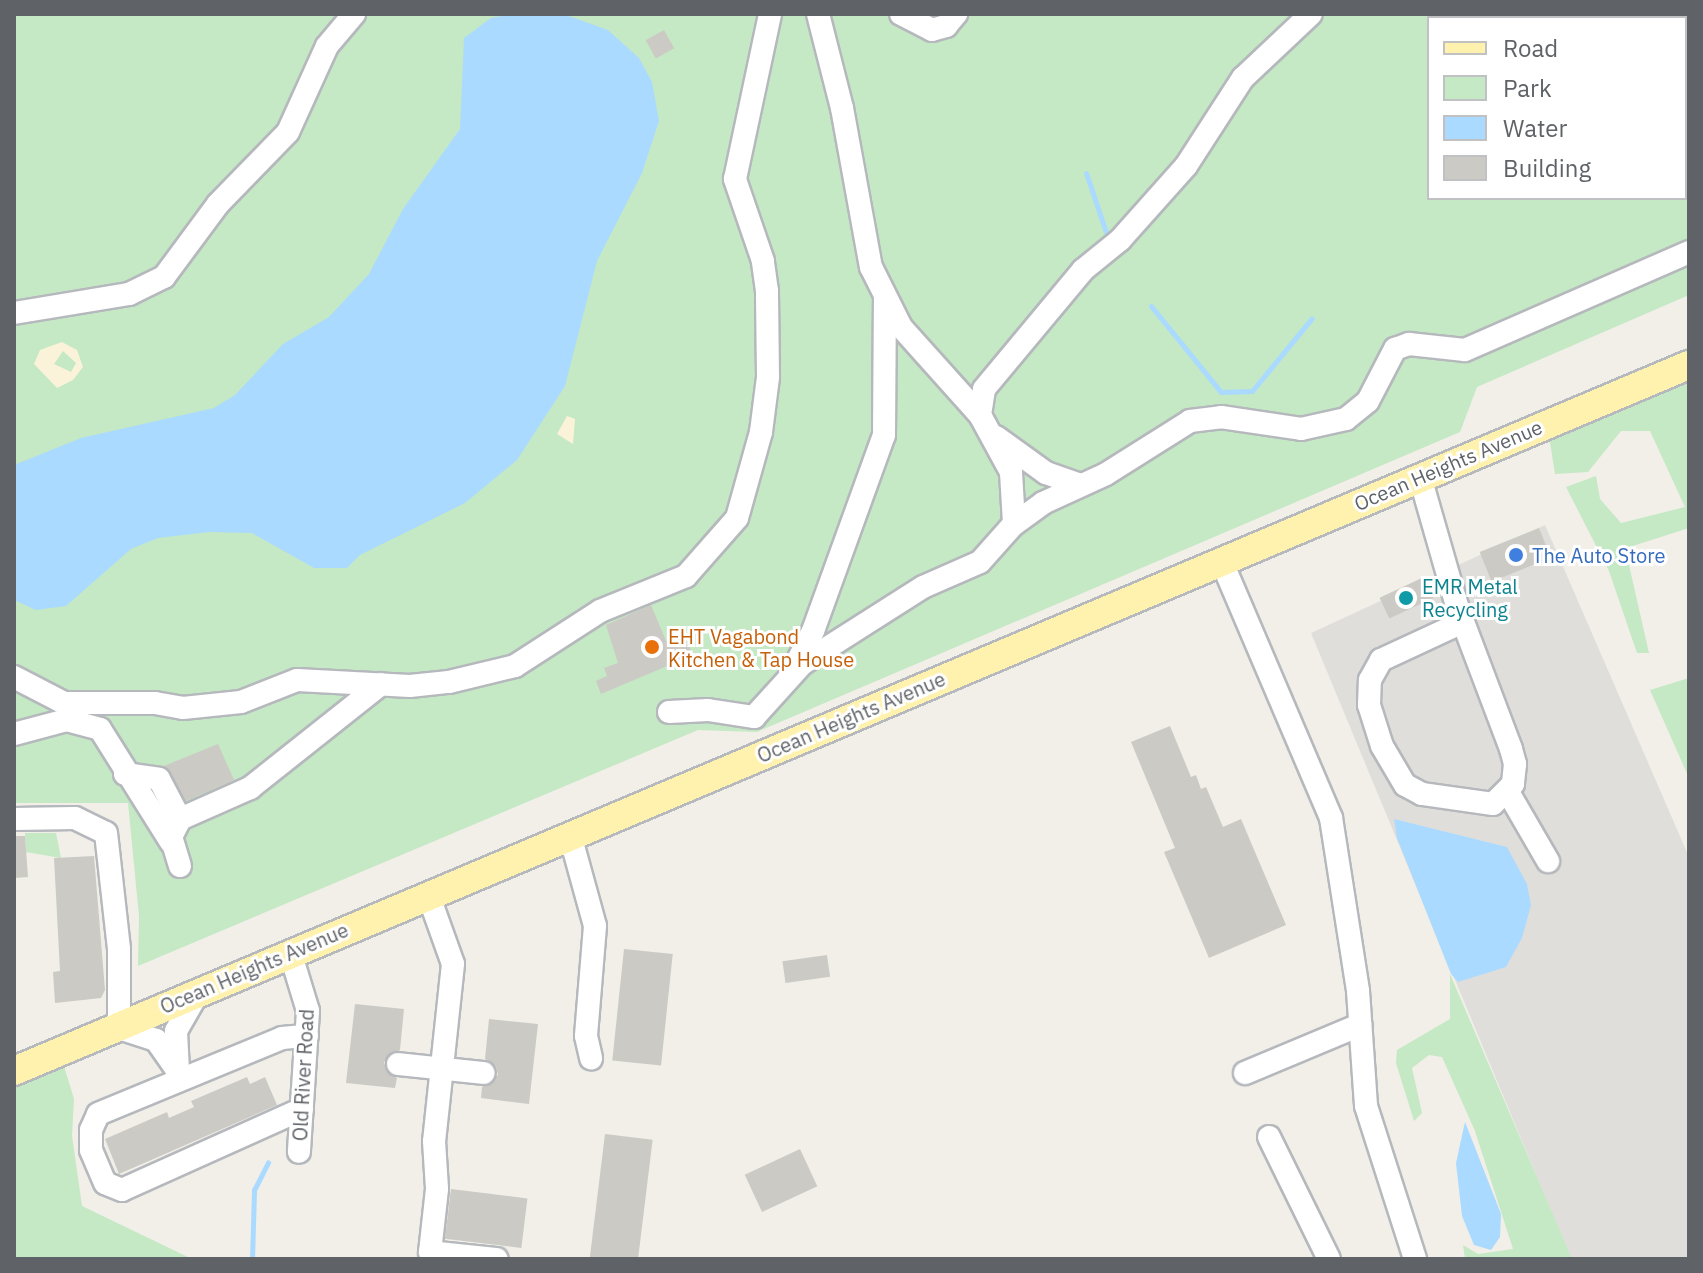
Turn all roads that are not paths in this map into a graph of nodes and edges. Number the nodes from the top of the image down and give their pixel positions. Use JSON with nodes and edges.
{"nodes":[{"id":1,"x":354,"y":14,"type":"edge"},
{"id":2,"x":770,"y":14,"type":"edge"},
{"id":3,"x":818,"y":14,"type":"edge"},
{"id":4,"x":901,"y":14,"type":"edge"},
{"id":5,"x":956,"y":14,"type":"edge"},
{"id":6,"x":1311,"y":14,"type":"edge"},
{"id":7,"x":1689,"y":252,"type":"edge"},
{"id":8,"x":885,"y":298,"type":"junction"},
{"id":9,"x":14,"y":313,"type":"edge"},
{"id":10,"x":1689,"y":365,"type":"edge"},
{"id":11,"x":984,"y":423,"type":"junction"},
{"id":12,"x":1420,"y":477,"type":"junction"},
{"id":13,"x":1081,"y":485,"type":"junction"},
{"id":14,"x":1014,"y":523,"type":"junction"},
{"id":15,"x":1221,"y":560,"type":"junction"},
{"id":16,"x":1463,"y":622,"type":"junction"},
{"id":17,"x":792,"y":672,"type":"junction"},
{"id":18,"x":14,"y":677,"type":"edge"},
{"id":19,"x":381,"y":684,"type":"junction"},
{"id":20,"x":121,"y":706,"type":"junction"},
{"id":21,"x":669,"y":712,"type":"dead end"},
{"id":22,"x":67,"y":720,"type":"junction"},
{"id":23,"x":14,"y":734,"type":"edge"},
{"id":24,"x":125,"y":774,"type":"junction"},
{"id":25,"x":1508,"y":792,"type":"junction"},
{"id":26,"x":14,"y":819,"type":"edge"},
{"id":27,"x":180,"y":819,"type":"junction"},
{"id":28,"x":570,"y":835,"type":"junction"},
{"id":29,"x":171,"y":842,"type":"junction"},
{"id":30,"x":1548,"y":861,"type":"dead end"},
{"id":31,"x":180,"y":866,"type":"dead end"},
{"id":32,"x":428,"y":894,"type":"junction"},
{"id":33,"x":290,"y":952,"type":"junction"},
{"id":34,"x":199,"y":991,"type":"junction"},
{"id":35,"x":1360,"y":1025,"type":"junction"},
{"id":36,"x":119,"y":1028,"type":"junction"},
{"id":37,"x":307,"y":1036,"type":"junction"},
{"id":38,"x":591,"y":1058,"type":"dead end"},
{"id":39,"x":398,"y":1064,"type":"dead end"},
{"id":40,"x":442,"y":1069,"type":"junction"},
{"id":41,"x":14,"y":1071,"type":"edge"},
{"id":42,"x":484,"y":1073,"type":"dead end"},
{"id":43,"x":1245,"y":1073,"type":"dead end"},
{"id":44,"x":180,"y":1076,"type":"junction"},
{"id":45,"x":302,"y":1109,"type":"junction"},
{"id":46,"x":1269,"y":1137,"type":"dead end"},
{"id":47,"x":299,"y":1152,"type":"dead end"},
{"id":48,"x":497,"y":1259,"type":"edge"},
{"id":49,"x":1329,"y":1259,"type":"edge"},
{"id":50,"x":1415,"y":1259,"type":"edge"}],
"edges":[{"from":1,"to":9,"type":"street"},
{"from":2,"to":19,"type":"street"},
{"from":3,"to":8,"type":"street"},
{"from":4,"to":5,"type":"street"},
{"from":6,"to":11,"type":"street"},
{"from":7,"to":13,"type":"street"},
{"from":8,"to":11,"type":"street"},
{"from":8,"to":17,"type":"street"},
{"from":10,"to":12,"type":"main road","name":"Ocean Heights Avenue"},
{"from":11,"to":13,"type":"street"},
{"from":11,"to":14,"type":"street"},
{"from":12,"to":15,"type":"main road","name":"Ocean Heights Avenue"},
{"from":12,"to":16,"type":"street"},
{"from":13,"to":14,"type":"street"},
{"from":14,"to":17,"type":"street"},
{"from":15,"to":28,"type":"main road","name":"Ocean Heights Avenue"},
{"from":15,"to":35,"type":"street"},
{"from":16,"to":25,"type":"street"},
{"from":16,"to":25,"type":"street"},
{"from":17,"to":21,"type":"street"},
{"from":18,"to":20,"type":"street"},
{"from":19,"to":20,"type":"street"},
{"from":19,"to":27,"type":"street"},
{"from":20,"to":22,"type":"street"},
{"from":22,"to":23,"type":"street"},
{"from":22,"to":24,"type":"street"},
{"from":24,"to":27,"type":"street"},
{"from":24,"to":29,"type":"street"},
{"from":25,"to":30,"type":"street"},
{"from":26,"to":36,"type":"street"},
{"from":27,"to":29,"type":"street"},
{"from":28,"to":32,"type":"main road","name":"Ocean Heights Avenue"},
{"from":28,"to":38,"type":"street"},
{"from":29,"to":31,"type":"street"},
{"from":32,"to":33,"type":"main road","name":"Ocean Heights Avenue"},
{"from":32,"to":40,"type":"street"},
{"from":33,"to":34,"type":"main road","name":"Ocean Heights Avenue"},
{"from":33,"to":37,"type":"street","name":"Old River Road"},
{"from":34,"to":36,"type":"main road","name":"Ocean Heights Avenue"},
{"from":34,"to":44,"type":"street"},
{"from":35,"to":43,"type":"street"},
{"from":35,"to":50,"type":"street"},
{"from":36,"to":41,"type":"main road","name":"Ocean Heights Avenue"},
{"from":36,"to":44,"type":"street"},
{"from":37,"to":44,"type":"street"},
{"from":37,"to":45,"type":"street","name":"Old River Road"},
{"from":39,"to":40,"type":"street"},
{"from":40,"to":42,"type":"street"},
{"from":40,"to":48,"type":"street"},
{"from":44,"to":45,"type":"street"},
{"from":45,"to":47,"type":"street","name":"Old River Road"},
{"from":46,"to":49,"type":"street"}]}
